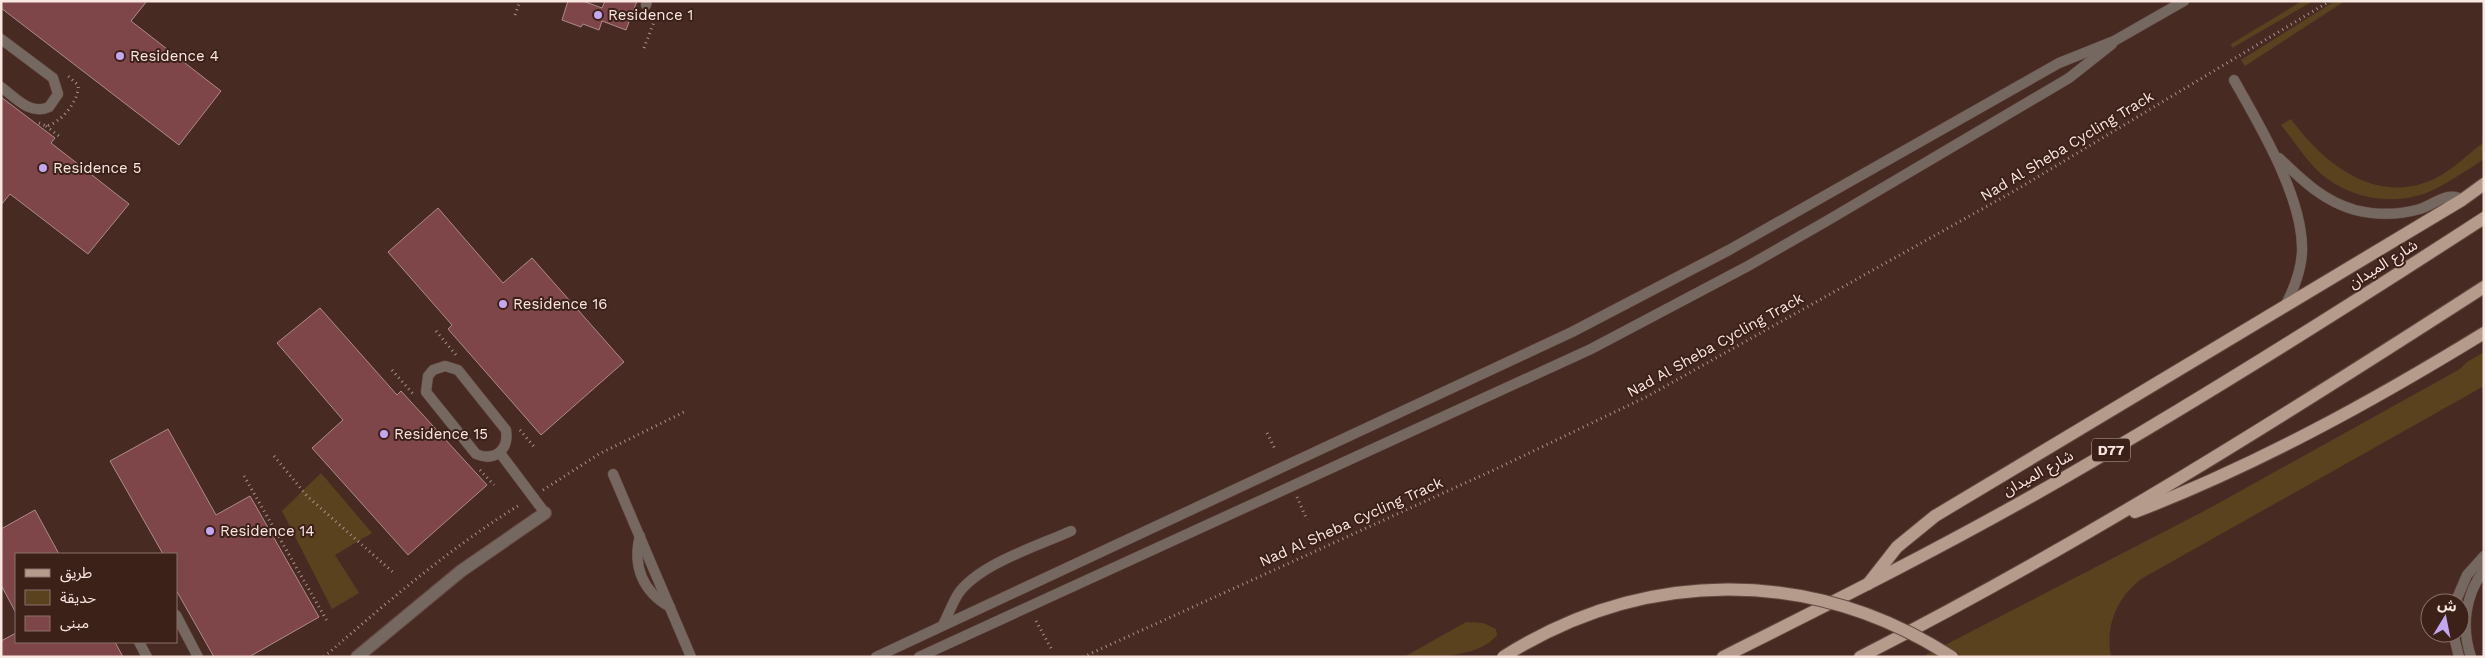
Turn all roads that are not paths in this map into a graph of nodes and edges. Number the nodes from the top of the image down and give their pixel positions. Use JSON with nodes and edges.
{"nodes":[{"id":1,"x":2184,"y":1,"type":"edge"},
{"id":2,"x":1,"y":39,"type":"edge"},
{"id":3,"x":2114,"y":41,"type":"junction"},
{"id":4,"x":2234,"y":80,"type":"dead end"},
{"id":5,"x":1,"y":87,"type":"edge"},
{"id":6,"x":2276,"y":156,"type":"junction"},
{"id":7,"x":2484,"y":184,"type":"edge"},
{"id":8,"x":2462,"y":200,"type":"junction"},
{"id":9,"x":2484,"y":218,"type":"edge"},
{"id":10,"x":2484,"y":287,"type":"edge"},
{"id":11,"x":2284,"y":307,"type":"junction"},
{"id":12,"x":2484,"y":333,"type":"edge"},
{"id":13,"x":500,"y":453,"type":"junction"},
{"id":14,"x":614,"y":474,"type":"dead end"},
{"id":15,"x":545,"y":513,"type":"joint"},
{"id":16,"x":2100,"y":526,"type":"junction"},
{"id":17,"x":1071,"y":530,"type":"dead end"},
{"id":18,"x":640,"y":536,"type":"junction"},
{"id":19,"x":2484,"y":556,"type":"edge"},
{"id":20,"x":2484,"y":570,"type":"edge"},
{"id":21,"x":1866,"y":586,"type":"junction"},
{"id":22,"x":2458,"y":593,"type":"edge"},
{"id":23,"x":670,"y":607,"type":"junction"},
{"id":24,"x":178,"y":619,"type":"edge"},
{"id":25,"x":943,"y":626,"type":"junction"},
{"id":26,"x":140,"y":643,"type":"edge"},
{"id":27,"x":2456,"y":643,"type":"edge"},
{"id":28,"x":147,"y":657,"type":"edge"},
{"id":29,"x":198,"y":657,"type":"edge"},
{"id":30,"x":357,"y":657,"type":"edge"},
{"id":31,"x":691,"y":657,"type":"edge"},
{"id":32,"x":876,"y":657,"type":"edge"},
{"id":33,"x":919,"y":657,"type":"edge"},
{"id":34,"x":1503,"y":657,"type":"edge"},
{"id":35,"x":1723,"y":657,"type":"edge"},
{"id":36,"x":1860,"y":657,"type":"edge"},
{"id":37,"x":1952,"y":657,"type":"edge"},
{"id":38,"x":2459,"y":657,"type":"edge"},
{"id":39,"x":2471,"y":657,"type":"edge"}],
"edges":[{"from":1,"to":3,"type":"lane"},
{"from":2,"to":5,"type":"lane"},
{"from":3,"to":25,"type":"lane"},
{"from":3,"to":33,"type":"lane"},
{"from":4,"to":6,"type":"lane"},
{"from":6,"to":8,"type":"lane"},
{"from":6,"to":11,"type":"lane"},
{"from":7,"to":8,"type":"main road"},
{"from":8,"to":11,"type":"main road"},
{"from":9,"to":21,"type":"main road","name":"شارع الميدان","number":"D77"},
{"from":10,"to":16,"type":"main road"},
{"from":11,"to":21,"type":"main road"},
{"from":12,"to":16,"type":"main road"},
{"from":13,"to":13,"type":"lane"},
{"from":13,"to":15,"type":"lane"},
{"from":14,"to":18,"type":"lane"},
{"from":15,"to":30,"type":"street"},
{"from":16,"to":36,"type":"main road"},
{"from":17,"to":25,"type":"lane"},
{"from":18,"to":23,"type":"lane"},
{"from":18,"to":23,"type":"lane"},
{"from":19,"to":22,"type":"lane"},
{"from":20,"to":39,"type":"lane"},
{"from":21,"to":35,"type":"main road","name":"شارع الميدان","number":"D77"},
{"from":23,"to":31,"type":"lane"},
{"from":24,"to":29,"type":"lane"},
{"from":25,"to":32,"type":"lane"},
{"from":26,"to":28,"type":"lane"},
{"from":27,"to":38,"type":"lane"},
{"from":34,"to":37,"type":"main road","bridge":true}]}
